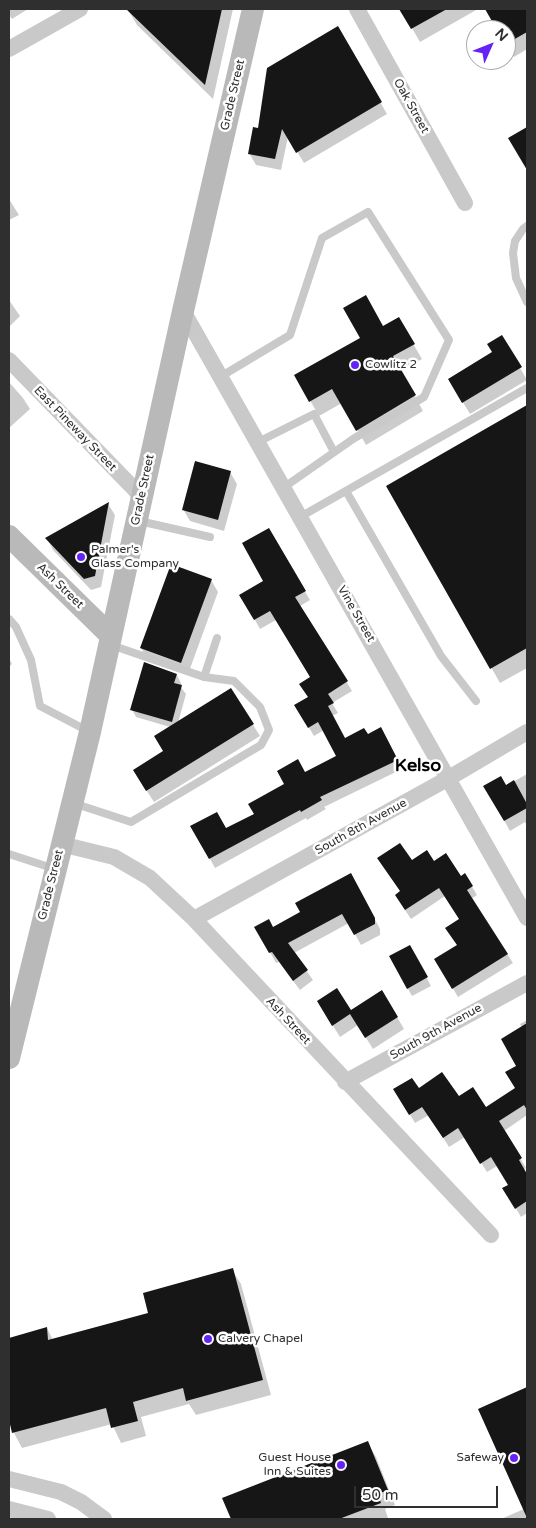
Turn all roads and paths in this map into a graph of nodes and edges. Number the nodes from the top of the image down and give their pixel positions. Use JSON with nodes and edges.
{"nodes":[{"id":1,"x":80,"y":9,"type":"edge"},
{"id":2,"x":253,"y":9,"type":"edge"},
{"id":3,"x":357,"y":9,"type":"edge"},
{"id":4,"x":9,"y":49,"type":"edge"},
{"id":5,"x":465,"y":203,"type":"dead end"},
{"id":6,"x":527,"y":226,"type":"edge"},
{"id":7,"x":527,"y":302,"type":"edge"},
{"id":8,"x":183,"y":311,"type":"junction"},
{"id":9,"x":9,"y":360,"type":"edge"},
{"id":10,"x":220,"y":377,"type":"junction"},
{"id":11,"x":527,"y":388,"type":"edge"},
{"id":12,"x":258,"y":442,"type":"junction"},
{"id":13,"x":334,"y":452,"type":"junction"},
{"id":14,"x":283,"y":488,"type":"junction"},
{"id":15,"x":346,"y":491,"type":"junction"},
{"id":16,"x":142,"y":497,"type":"junction"},
{"id":17,"x":300,"y":517,"type":"junction"},
{"id":18,"x":137,"y":521,"type":"junction"},
{"id":19,"x":9,"y":536,"type":"edge"},
{"id":20,"x":210,"y":537,"type":"dead end"},
{"id":21,"x":9,"y":620,"type":"edge"},
{"id":22,"x":217,"y":638,"type":"dead end"},
{"id":23,"x":110,"y":640,"type":"junction"},
{"id":24,"x":204,"y":677,"type":"junction"},
{"id":25,"x":476,"y":701,"type":"dead end"},
{"id":26,"x":90,"y":732,"type":"junction"},
{"id":27,"x":527,"y":732,"type":"edge"},
{"id":28,"x":449,"y":778,"type":"junction"},
{"id":29,"x":72,"y":802,"type":"junction"},
{"id":30,"x":61,"y":844,"type":"junction"},
{"id":31,"x":9,"y":854,"type":"edge"},
{"id":32,"x":55,"y":868,"type":"junction"},
{"id":33,"x":527,"y":918,"type":"edge"},
{"id":34,"x":194,"y":919,"type":"junction"},
{"id":35,"x":527,"y":983,"type":"edge"},
{"id":36,"x":9,"y":1058,"type":"edge"},
{"id":37,"x":345,"y":1082,"type":"junction"},
{"id":38,"x":491,"y":1235,"type":"dead end"},
{"id":39,"x":9,"y":1479,"type":"edge"},
{"id":40,"x":9,"y":1509,"type":"edge"},
{"id":41,"x":48,"y":1519,"type":"edge"},
{"id":42,"x":104,"y":1519,"type":"edge"}],
"edges":[{"from":1,"to":4,"type":"street"},
{"from":2,"to":8,"type":"main road","name":"Grade Street"},
{"from":3,"to":5,"type":"street","name":"Oak Street"},
{"from":6,"to":7,"type":"lane"},
{"from":8,"to":10,"type":"street","name":"Vine Street"},
{"from":8,"to":16,"type":"main road","name":"Grade Street"},
{"from":9,"to":16,"type":"street","name":"East Pineway Street"},
{"from":10,"to":12,"type":"street","name":"Vine Street"},
{"from":10,"to":13,"type":"lane"},
{"from":11,"to":15,"type":"lane"},
{"from":12,"to":13,"type":"lane"},
{"from":12,"to":14,"type":"street","name":"Vine Street"},
{"from":13,"to":14,"type":"lane"},
{"from":14,"to":17,"type":"street","name":"Vine Street"},
{"from":15,"to":17,"type":"lane"},
{"from":15,"to":25,"type":"lane"},
{"from":16,"to":18,"type":"main road","name":"Grade Street"},
{"from":17,"to":28,"type":"street","name":"Vine Street"},
{"from":18,"to":20,"type":"lane"},
{"from":18,"to":23,"type":"main road","name":"Grade Street"},
{"from":19,"to":23,"type":"main road","name":"Ash Street"},
{"from":21,"to":26,"type":"lane"},
{"from":22,"to":24,"type":"lane"},
{"from":23,"to":24,"type":"lane"},
{"from":23,"to":26,"type":"main road","name":"Grade Street"},
{"from":24,"to":29,"type":"lane"},
{"from":26,"to":29,"type":"main road","name":"Grade Street"},
{"from":27,"to":28,"type":"street","name":"South 8th Avenue"},
{"from":28,"to":33,"type":"street","name":"Vine Street"},
{"from":28,"to":34,"type":"street","name":"South 8th Avenue"},
{"from":29,"to":30,"type":"main road","name":"Grade Street"},
{"from":30,"to":32,"type":"main road","name":"Grade Street"},
{"from":30,"to":34,"type":"street","name":"Ash Street"},
{"from":31,"to":32,"type":"lane"},
{"from":32,"to":36,"type":"main road","name":"Grade Street"},
{"from":34,"to":37,"type":"street","name":"Ash Street"},
{"from":35,"to":37,"type":"street","name":"South 9th Avenue"},
{"from":37,"to":38,"type":"street","name":"Ash Street"},
{"from":39,"to":42,"type":"street"},
{"from":40,"to":41,"type":"street"}]}
